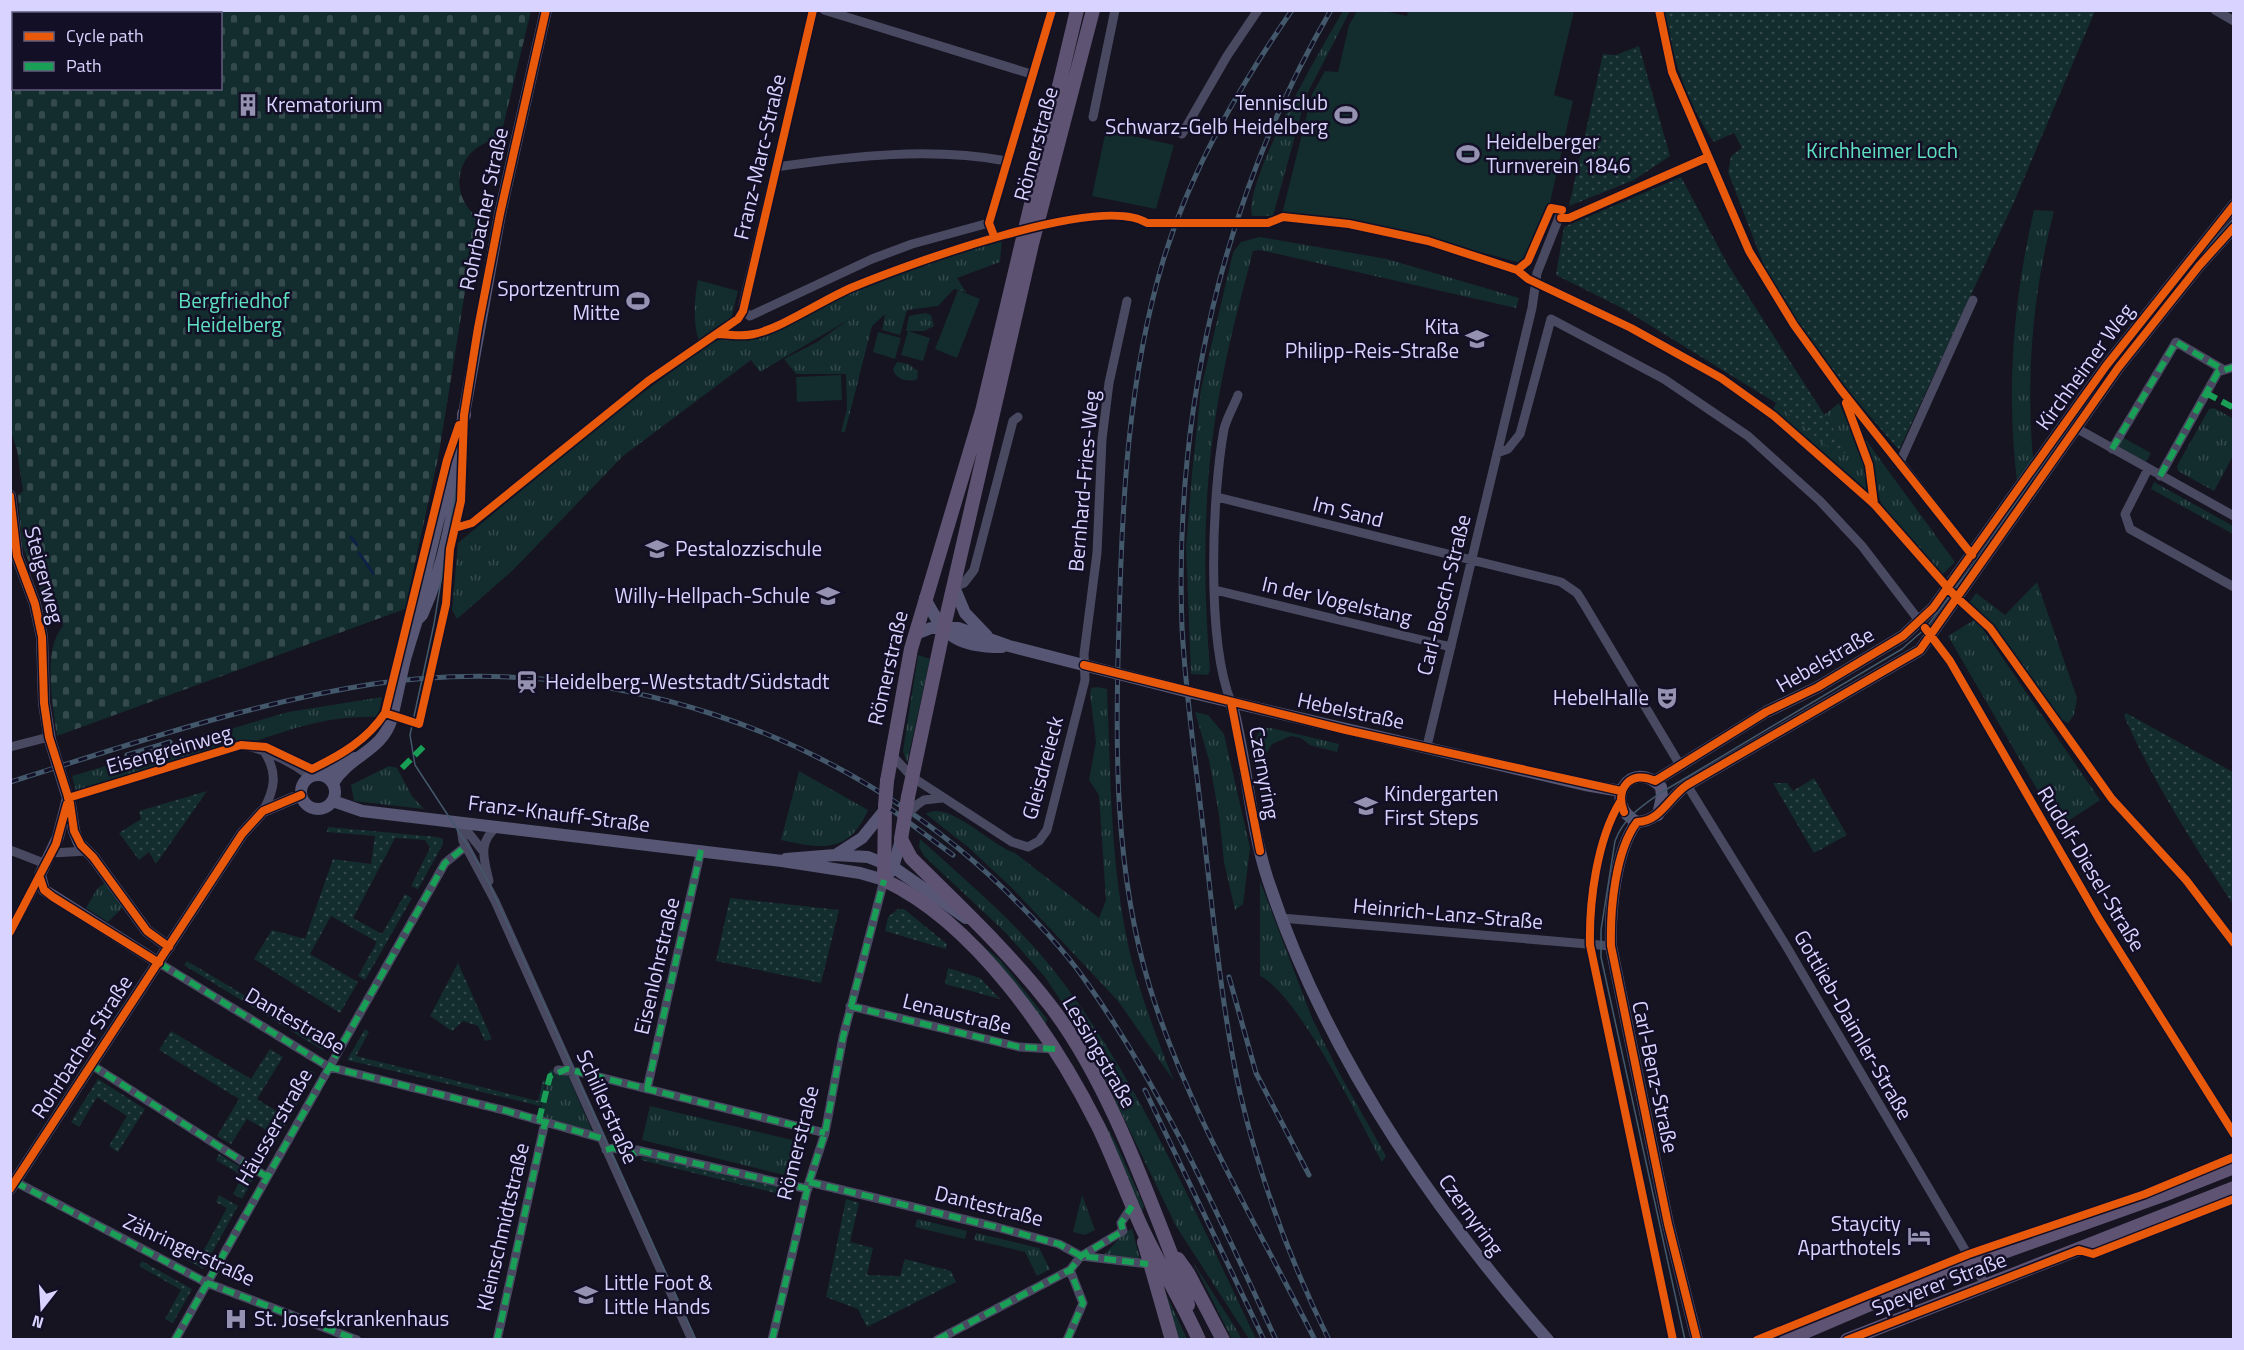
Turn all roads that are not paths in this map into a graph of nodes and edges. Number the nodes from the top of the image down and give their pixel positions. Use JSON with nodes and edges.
{"nodes":[{"id":1,"x":546,"y":10,"type":"edge"},
{"id":2,"x":813,"y":10,"type":"edge"},
{"id":3,"x":824,"y":10,"type":"edge"},
{"id":4,"x":1052,"y":10,"type":"edge"},
{"id":5,"x":1077,"y":10,"type":"edge"},
{"id":6,"x":1093,"y":10,"type":"edge"},
{"id":7,"x":1115,"y":10,"type":"edge"},
{"id":8,"x":1258,"y":10,"type":"edge"},
{"id":9,"x":2215,"y":10,"type":"edge"},
{"id":10,"x":2234,"y":21,"type":"edge"},
{"id":11,"x":1031,"y":75,"type":"junction"},
{"id":12,"x":1093,"y":117,"type":"dead end"},
{"id":13,"x":1182,"y":134,"type":"dead end"},
{"id":14,"x":1007,"y":161,"type":"junction"},
{"id":15,"x":776,"y":167,"type":"junction"},
{"id":16,"x":2234,"y":205,"type":"edge"},
{"id":17,"x":1562,"y":210,"type":"dead end"},
{"id":18,"x":2234,"y":227,"type":"edge"},
{"id":19,"x":1126,"y":300,"type":"dead end"},
{"id":20,"x":1973,"y":300,"type":"dead end"},
{"id":21,"x":2234,"y":367,"type":"edge"},
{"id":22,"x":2224,"y":370,"type":"junction"},
{"id":23,"x":1238,"y":394,"type":"dead end"},
{"id":24,"x":1018,"y":417,"type":"dead end"},
{"id":25,"x":2076,"y":428,"type":"junction"},
{"id":26,"x":2112,"y":449,"type":"junction"},
{"id":27,"x":1497,"y":453,"type":"junction"},
{"id":28,"x":2148,"y":469,"type":"junction"},
{"id":29,"x":2160,"y":476,"type":"junction"},
{"id":30,"x":10,"y":496,"type":"edge"},
{"id":31,"x":1217,"y":497,"type":"junction"},
{"id":32,"x":2234,"y":516,"type":"edge"},
{"id":33,"x":13,"y":547,"type":"edge"},
{"id":34,"x":1972,"y":555,"type":"junction"},
{"id":35,"x":1471,"y":561,"type":"junction"},
{"id":36,"x":954,"y":587,"type":"junction"},
{"id":37,"x":2234,"y":587,"type":"edge"},
{"id":38,"x":1215,"y":590,"type":"junction"},
{"id":39,"x":925,"y":598,"type":"junction"},
{"id":40,"x":1920,"y":620,"type":"junction"},
{"id":41,"x":944,"y":627,"type":"junction"},
{"id":42,"x":915,"y":634,"type":"junction"},
{"id":43,"x":1930,"y":634,"type":"junction"},
{"id":44,"x":990,"y":639,"type":"junction"},
{"id":45,"x":1009,"y":646,"type":"junction"},
{"id":46,"x":1451,"y":647,"type":"junction"},
{"id":47,"x":1084,"y":665,"type":"junction"},
{"id":48,"x":1231,"y":702,"type":"junction"},
{"id":49,"x":50,"y":738,"type":"junction"},
{"id":50,"x":1427,"y":746,"type":"junction"},
{"id":51,"x":10,"y":747,"type":"edge"},
{"id":52,"x":264,"y":751,"type":"junction"},
{"id":53,"x":890,"y":753,"type":"junction"},
{"id":54,"x":356,"y":758,"type":"junction"},
{"id":55,"x":1680,"y":765,"type":"junction"},
{"id":56,"x":316,"y":775,"type":"junction"},
{"id":57,"x":912,"y":777,"type":"junction"},
{"id":58,"x":1655,"y":781,"type":"junction"},
{"id":59,"x":333,"y":783,"type":"junction"},
{"id":60,"x":1687,"y":785,"type":"junction"},
{"id":61,"x":1622,"y":791,"type":"junction"},
{"id":62,"x":301,"y":795,"type":"junction"},
{"id":63,"x":67,"y":797,"type":"junction"},
{"id":64,"x":942,"y":798,"type":"junction"},
{"id":65,"x":333,"y":801,"type":"junction"},
{"id":66,"x":913,"y":801,"type":"junction"},
{"id":67,"x":263,"y":811,"type":"junction"},
{"id":68,"x":1658,"y":815,"type":"junction"},
{"id":69,"x":460,"y":822,"type":"junction"},
{"id":70,"x":1637,"y":822,"type":"junction"},
{"id":71,"x":498,"y":826,"type":"junction"},
{"id":72,"x":879,"y":828,"type":"junction"},
{"id":73,"x":901,"y":839,"type":"junction"},
{"id":74,"x":466,"y":846,"type":"junction"},
{"id":75,"x":10,"y":850,"type":"edge"},
{"id":76,"x":482,"y":850,"type":"junction"},
{"id":77,"x":701,"y":850,"type":"junction"},
{"id":78,"x":87,"y":851,"type":"junction"},
{"id":79,"x":835,"y":855,"type":"junction"},
{"id":80,"x":49,"y":859,"type":"junction"},
{"id":81,"x":782,"y":861,"type":"junction"},
{"id":82,"x":888,"y":865,"type":"junction"},
{"id":83,"x":40,"y":878,"type":"junction"},
{"id":84,"x":884,"y":880,"type":"junction"},
{"id":85,"x":490,"y":889,"type":"junction"},
{"id":86,"x":1281,"y":918,"type":"junction"},
{"id":87,"x":981,"y":930,"type":"junction"},
{"id":88,"x":10,"y":932,"type":"edge"},
{"id":89,"x":1611,"y":946,"type":"junction"},
{"id":90,"x":168,"y":947,"type":"junction"},
{"id":91,"x":159,"y":963,"type":"junction"},
{"id":92,"x":850,"y":1006,"type":"junction"},
{"id":93,"x":1078,"y":1048,"type":"junction"},
{"id":94,"x":1056,"y":1049,"type":"junction"},
{"id":95,"x":90,"y":1064,"type":"junction"},
{"id":96,"x":329,"y":1067,"type":"junction"},
{"id":97,"x":558,"y":1070,"type":"dead end"},
{"id":98,"x":570,"y":1070,"type":"junction"},
{"id":99,"x":647,"y":1089,"type":"junction"},
{"id":100,"x":545,"y":1122,"type":"junction"},
{"id":101,"x":825,"y":1133,"type":"junction"},
{"id":102,"x":2234,"y":1134,"type":"edge"},
{"id":103,"x":601,"y":1138,"type":"junction"},
{"id":104,"x":606,"y":1150,"type":"junction"},
{"id":105,"x":2234,"y":1167,"type":"edge"},
{"id":106,"x":267,"y":1177,"type":"junction"},
{"id":107,"x":12,"y":1184,"type":"edge"},
{"id":108,"x":809,"y":1186,"type":"junction"},
{"id":109,"x":2234,"y":1188,"type":"edge"},
{"id":110,"x":1132,"y":1206,"type":"junction"},
{"id":111,"x":1142,"y":1228,"type":"junction"},
{"id":112,"x":1167,"y":1246,"type":"junction"},
{"id":113,"x":1081,"y":1256,"type":"junction"},
{"id":114,"x":1973,"y":1263,"type":"junction"},
{"id":115,"x":1148,"y":1264,"type":"junction"},
{"id":116,"x":1070,"y":1270,"type":"junction"},
{"id":117,"x":207,"y":1283,"type":"junction"},
{"id":118,"x":1985,"y":1284,"type":"junction"},
{"id":119,"x":1192,"y":1324,"type":"junction"},
{"id":120,"x":335,"y":1336,"type":"edge"},
{"id":121,"x":175,"y":1340,"type":"edge"},
{"id":122,"x":357,"y":1340,"type":"edge"},
{"id":123,"x":497,"y":1340,"type":"edge"},
{"id":124,"x":692,"y":1340,"type":"edge"},
{"id":125,"x":772,"y":1340,"type":"edge"},
{"id":126,"x":937,"y":1340,"type":"edge"},
{"id":127,"x":1066,"y":1340,"type":"edge"},
{"id":128,"x":1172,"y":1340,"type":"edge"},
{"id":129,"x":1199,"y":1340,"type":"edge"},
{"id":130,"x":1223,"y":1340,"type":"edge"},
{"id":131,"x":1548,"y":1340,"type":"edge"},
{"id":132,"x":1696,"y":1340,"type":"edge"},
{"id":133,"x":1786,"y":1340,"type":"edge"},
{"id":134,"x":1847,"y":1340,"type":"edge"}],
"edges":[{"from":1,"to":54,"type":"main road","name":"Rohrbacher Straße","bridge":true},
{"from":2,"to":15,"type":"street","name":"Franz-Marc-Straße"},
{"from":3,"to":11,"type":"street"},
{"from":4,"to":11,"type":"street"},
{"from":5,"to":39,"type":"main road","name":"Römerstraße"},
{"from":6,"to":36,"type":"main road","name":"Römerstraße"},
{"from":7,"to":12,"type":"street"},
{"from":8,"to":13,"type":"street"},
{"from":9,"to":10,"type":"street"},
{"from":11,"to":14,"type":"street"},
{"from":14,"to":15,"type":"street"},
{"from":14,"to":15,"type":"street","name":"Franz-Marc-Straße"},
{"from":16,"to":34,"type":"main road","name":"Kirchheimer Weg"},
{"from":17,"to":27,"type":"street","name":"Carl-Bosch-Straße"},
{"from":18,"to":25,"type":"main road","name":"Kirchheimer Weg"},
{"from":19,"to":47,"type":"street","name":"Bernhard-Fries-Weg"},
{"from":20,"to":34,"type":"street"},
{"from":21,"to":22,"type":"street"},
{"from":22,"to":26,"type":"street"},
{"from":22,"to":29,"type":"street"},
{"from":23,"to":31,"type":"street"},
{"from":24,"to":36,"type":"street"},
{"from":25,"to":26,"type":"street"},
{"from":25,"to":43,"type":"main road","name":"Kirchheimer Weg"},
{"from":26,"to":28,"type":"street"},
{"from":27,"to":35,"type":"street","name":"Carl-Bosch-Straße"},
{"from":27,"to":40,"type":"street","name":"Rudolf-Diesel-Straße"},
{"from":28,"to":29,"type":"street"},
{"from":28,"to":37,"type":"street"},
{"from":29,"to":32,"type":"street"},
{"from":30,"to":33,"type":"main road","name":"Steigerweg"},
{"from":31,"to":35,"type":"street","name":"Im Sand"},
{"from":31,"to":38,"type":"street"},
{"from":33,"to":49,"type":"main road","name":"Steigerweg"},
{"from":34,"to":40,"type":"main road","name":"Kirchheimer Weg"},
{"from":35,"to":46,"type":"street","name":"Carl-Bosch-Straße"},
{"from":35,"to":55,"type":"street"},
{"from":36,"to":41,"type":"main road","name":"Römerstraße"},
{"from":36,"to":44,"type":"main road"},
{"from":38,"to":46,"type":"street","name":"In der Vogelstang"},
{"from":38,"to":48,"type":"street"},
{"from":39,"to":41,"type":"main road","name":"Hebelstraße"},
{"from":39,"to":42,"type":"main road","name":"Römerstraße"},
{"from":40,"to":43,"type":"street","name":"Rudolf-Diesel-Straße"},
{"from":40,"to":55,"type":"main road","name":"Hebelstraße"},
{"from":41,"to":42,"type":"main road","name":"Hebelstraße"},
{"from":41,"to":44,"type":"main road","name":"Hebelstraße"},
{"from":41,"to":45,"type":"main road","name":"Hebelstraße"},
{"from":41,"to":57,"type":"main road","name":"Römerstraße"},
{"from":42,"to":53,"type":"main road","name":"Römerstraße"},
{"from":43,"to":60,"type":"main road","name":"Hebelstraße"},
{"from":43,"to":102,"type":"street","name":"Rudolf-Diesel-Straße"},
{"from":44,"to":45,"type":"main road","name":"Hebelstraße"},
{"from":45,"to":47,"type":"main road","name":"Hebelstraße"},
{"from":46,"to":50,"type":"street","name":"Carl-Bosch-Straße"},
{"from":47,"to":48,"type":"main road","name":"Hebelstraße","bridge":true},
{"from":47,"to":64,"type":"street","name":"Gleisdreieck"},
{"from":48,"to":50,"type":"main road","name":"Hebelstraße"},
{"from":48,"to":86,"type":"main road","name":"Czernyring"},
{"from":49,"to":51,"type":"street"},
{"from":49,"to":63,"type":"main road","name":"Steigerweg","bridge":true},
{"from":50,"to":61,"type":"main road","name":"Hebelstraße"},
{"from":52,"to":56,"type":"street","name":"Eisengreinweg"},
{"from":52,"to":63,"type":"street","name":"Eisengreinweg"},
{"from":52,"to":67,"type":"street","name":"Eisengreinweg"},
{"from":53,"to":57,"type":"street","name":"Gleisdreieck"},
{"from":53,"to":72,"type":"main road","name":"Römerstraße","bridge":true},
{"from":54,"to":56,"type":"main road","name":"Rohrbacher Straße"},
{"from":54,"to":59,"type":"main road","name":"Rohrbacher Straße"},
{"from":55,"to":58,"type":"main road","name":"Hebelstraße"},
{"from":56,"to":59,"type":"main road"},
{"from":56,"to":62,"type":"main road"},
{"from":57,"to":64,"type":"street","name":"Gleisdreieck"},
{"from":57,"to":66,"type":"main road","name":"Römerstraße"},
{"from":58,"to":61,"type":"main road","name":"Hebelstraße"},
{"from":58,"to":68,"type":"main road"},
{"from":59,"to":65,"type":"main road"},
{"from":60,"to":68,"type":"main road","name":"Hebelstraße"},
{"from":60,"to":114,"type":"street","name":"Gottlieb-Daimler-Straße"},
{"from":61,"to":70,"type":"main road"},
{"from":62,"to":65,"type":"main road"},
{"from":62,"to":67,"type":"main road","name":"Rohrbacher Straße"},
{"from":63,"to":78,"type":"main road","name":"Steigerweg"},
{"from":63,"to":80,"type":"main road"},
{"from":64,"to":66,"type":"street"},
{"from":65,"to":69,"type":"main road","name":"Franz-Knauff-Straße"},
{"from":66,"to":73,"type":"main road","name":"Römerstraße","bridge":true},
{"from":67,"to":90,"type":"main road","name":"Rohrbacher Straße"},
{"from":68,"to":70,"type":"main road"},
{"from":69,"to":71,"type":"main road","name":"Franz-Knauff-Straße"},
{"from":69,"to":74,"type":"street","name":"Schillerstraße"},
{"from":69,"to":76,"type":"street","name":"Schillerstraße"},
{"from":70,"to":89,"type":"main road","name":"Carl-Benz-Straße"},
{"from":71,"to":76,"type":"street"},
{"from":71,"to":77,"type":"main road","name":"Franz-Knauff-Straße"},
{"from":72,"to":79,"type":"main road"},
{"from":72,"to":82,"type":"main road","name":"Römerstraße"},
{"from":73,"to":82,"type":"main road"},
{"from":73,"to":87,"type":"main road"},
{"from":74,"to":85,"type":"street","name":"Schillerstraße"},
{"from":74,"to":96,"type":"street","name":"Häusserstraße"},
{"from":75,"to":80,"type":"street"},
{"from":76,"to":85,"type":"street","name":"Schillerstraße"},
{"from":77,"to":81,"type":"main road","name":"Franz-Knauff-Straße"},
{"from":77,"to":99,"type":"street","name":"Eisenlohrstraße"},
{"from":78,"to":80,"type":"street"},
{"from":78,"to":90,"type":"main road","name":"Steigerweg"},
{"from":79,"to":81,"type":"main road","name":"Franz-Knauff-Straße"},
{"from":79,"to":82,"type":"main road","name":"Franz-Knauff-Straße"},
{"from":80,"to":83,"type":"main road"},
{"from":81,"to":84,"type":"main road","name":"Franz-Knauff-Straße"},
{"from":82,"to":84,"type":"main road","name":"Römerstraße"},
{"from":82,"to":87,"type":"main road","name":"Lessingstraße"},
{"from":83,"to":88,"type":"street"},
{"from":83,"to":91,"type":"main road","name":"Dantestraße"},
{"from":84,"to":92,"type":"street","name":"Römerstraße"},
{"from":84,"to":94,"type":"main road","name":"Lessingstraße"},
{"from":85,"to":98,"type":"street","name":"Schillerstraße"},
{"from":86,"to":89,"type":"street","name":"Heinrich-Lanz-Straße"},
{"from":86,"to":131,"type":"main road","name":"Czernyring"},
{"from":87,"to":93,"type":"main road","name":"Lessingstraße"},
{"from":89,"to":132,"type":"main road","name":"Carl-Benz-Straße"},
{"from":90,"to":91,"type":"main road","name":"Rohrbacher Straße"},
{"from":91,"to":95,"type":"main road","name":"Rohrbacher Straße"},
{"from":91,"to":96,"type":"street","name":"Dantestraße"},
{"from":92,"to":94,"type":"street","name":"Lenaustraße"},
{"from":92,"to":101,"type":"street","name":"Römerstraße"},
{"from":93,"to":94,"type":"main road"},
{"from":93,"to":112,"type":"main road","name":"Lessingstraße"},
{"from":94,"to":110,"type":"main road","name":"Lessingstraße"},
{"from":95,"to":106,"type":"street"},
{"from":95,"to":107,"type":"main road","name":"Rohrbacher Straße"},
{"from":96,"to":100,"type":"street","name":"Dantestraße"},
{"from":96,"to":106,"type":"street","name":"Häusserstraße"},
{"from":97,"to":98,"type":"street"},
{"from":98,"to":99,"type":"street"},
{"from":98,"to":103,"type":"street","name":"Schillerstraße"},
{"from":99,"to":101,"type":"street"},
{"from":100,"to":103,"type":"street","name":"Dantestraße"},
{"from":100,"to":123,"type":"street","name":"Kleinschmidtstraße"},
{"from":101,"to":108,"type":"street","name":"Römerstraße"},
{"from":103,"to":104,"type":"street","name":"Schillerstraße"},
{"from":104,"to":108,"type":"street","name":"Dantestraße"},
{"from":104,"to":124,"type":"street","name":"Schillerstraße"},
{"from":105,"to":114,"type":"main road","name":"Speyerer Straße"},
{"from":106,"to":117,"type":"street","name":"Häusserstraße"},
{"from":107,"to":117,"type":"street","name":"Zähringerstraße"},
{"from":108,"to":113,"type":"street","name":"Dantestraße"},
{"from":108,"to":125,"type":"street","name":"Römerstraße"},
{"from":109,"to":118,"type":"main road","name":"Speyerer Straße"},
{"from":110,"to":111,"type":"main road","name":"Lessingstraße"},
{"from":110,"to":113,"type":"street"},
{"from":111,"to":115,"type":"main road"},
{"from":111,"to":119,"type":"main road","name":"Lessingstraße"},
{"from":112,"to":119,"type":"main road","name":"Lessingstraße"},
{"from":112,"to":130,"type":"main road"},
{"from":113,"to":115,"type":"street","name":"Dantestraße"},
{"from":113,"to":116,"type":"street"},
{"from":114,"to":118,"type":"street","name":"Gottlieb-Daimler-Straße"},
{"from":114,"to":133,"type":"main road","name":"Speyerer Straße"},
{"from":115,"to":128,"type":"main road"},
{"from":116,"to":126,"type":"street"},
{"from":116,"to":127,"type":"street"},
{"from":117,"to":120,"type":"street","name":"Zähringerstraße"},
{"from":117,"to":121,"type":"street","name":"Häusserstraße"},
{"from":118,"to":134,"type":"main road","name":"Speyerer Straße"},
{"from":119,"to":129,"type":"main road","name":"Lessingstraße"},
{"from":120,"to":122,"type":"street","name":"Zähringerstraße"}]}
